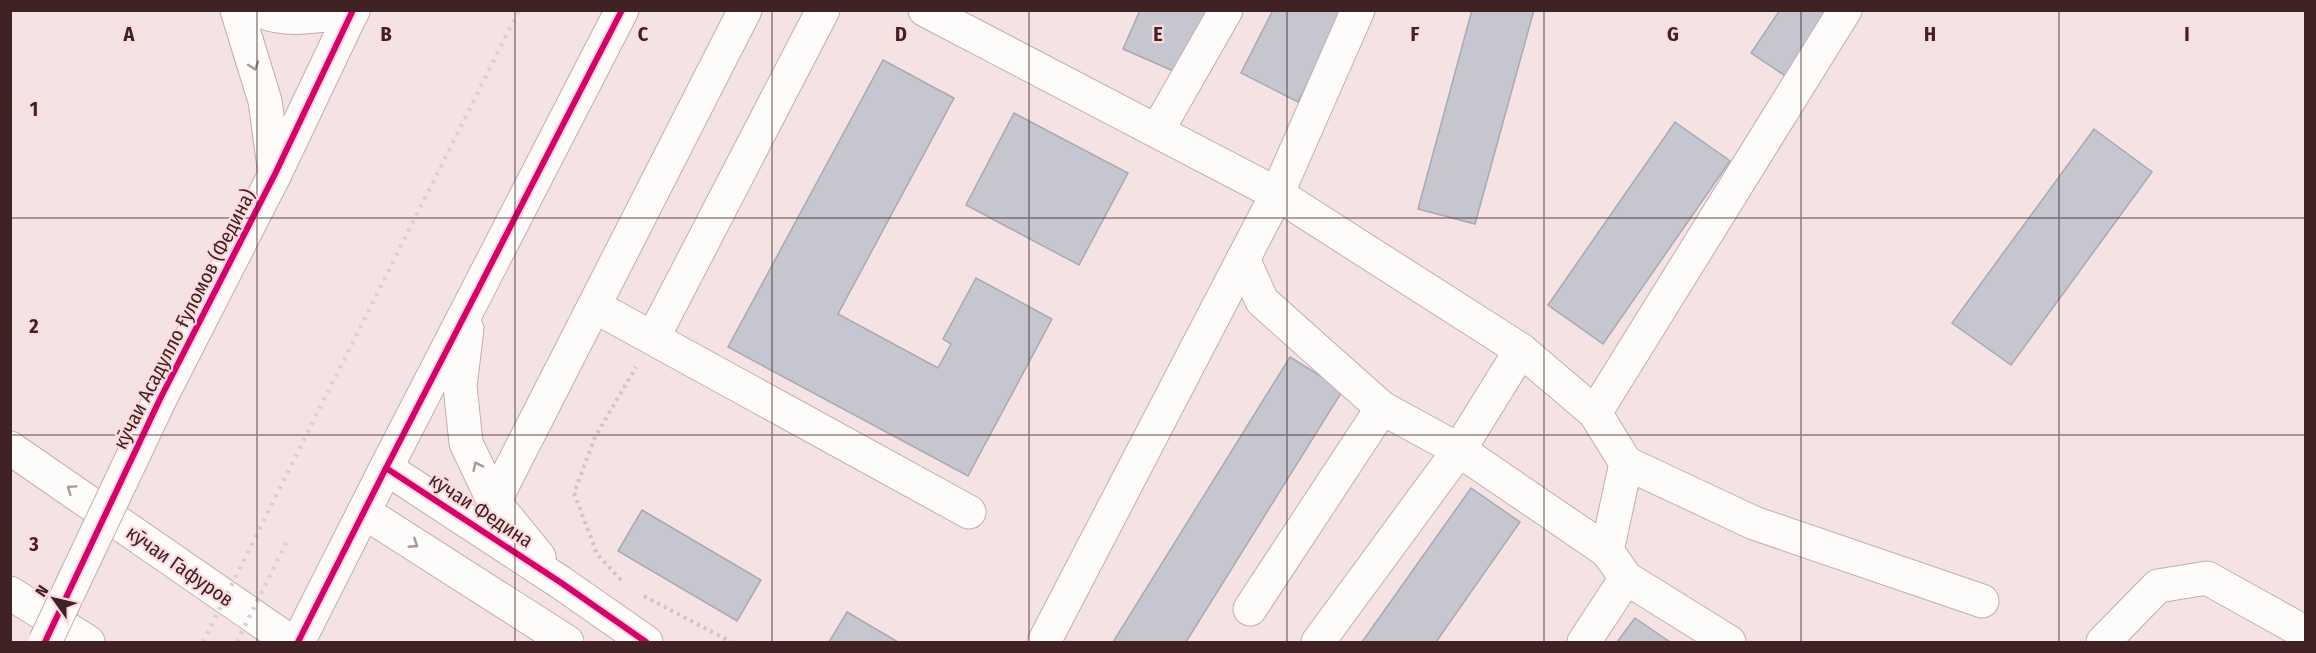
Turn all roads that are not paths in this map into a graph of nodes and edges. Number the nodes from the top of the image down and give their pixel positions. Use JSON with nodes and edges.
{"nodes":[{"id":1,"x":237,"y":10,"type":"edge"},
{"id":2,"x":258,"y":10,"type":"edge"},
{"id":3,"x":353,"y":10,"type":"edge"},
{"id":4,"x":622,"y":10,"type":"edge"},
{"id":5,"x":745,"y":10,"type":"edge"},
{"id":6,"x":823,"y":10,"type":"edge"},
{"id":7,"x":925,"y":10,"type":"edge"},
{"id":8,"x":1226,"y":10,"type":"edge"},
{"id":9,"x":1358,"y":10,"type":"edge"},
{"id":10,"x":1845,"y":10,"type":"edge"},
{"id":11,"x":1157,"y":131,"type":"junction"},
{"id":12,"x":275,"y":174,"type":"junction"},
{"id":13,"x":1277,"y":194,"type":"junction"},
{"id":14,"x":1243,"y":259,"type":"junction"},
{"id":15,"x":594,"y":306,"type":"junction"},
{"id":16,"x":469,"y":309,"type":"junction"},
{"id":17,"x":653,"y":338,"type":"junction"},
{"id":18,"x":1521,"y":350,"type":"junction"},
{"id":19,"x":1382,"y":408,"type":"junction"},
{"id":20,"x":1595,"y":413,"type":"junction"},
{"id":21,"x":10,"y":447,"type":"edge"},
{"id":22,"x":1459,"y":450,"type":"junction"},
{"id":23,"x":1626,"y":463,"type":"junction"},
{"id":24,"x":386,"y":468,"type":"junction"},
{"id":25,"x":494,"y":502,"type":"junction"},
{"id":26,"x":364,"y":512,"type":"junction"},
{"id":27,"x":969,"y":512,"type":"dead end"},
{"id":28,"x":1607,"y":551,"type":"junction"},
{"id":29,"x":1626,"y":578,"type":"junction"},
{"id":30,"x":560,"y":582,"type":"junction"},
{"id":31,"x":10,"y":593,"type":"edge"},
{"id":32,"x":1982,"y":601,"type":"dead end"},
{"id":33,"x":1250,"y":609,"type":"dead end"},
{"id":34,"x":2306,"y":633,"type":"edge"},
{"id":35,"x":45,"y":642,"type":"edge"},
{"id":36,"x":88,"y":642,"type":"edge"},
{"id":37,"x":291,"y":642,"type":"edge"},
{"id":38,"x":298,"y":642,"type":"edge"},
{"id":39,"x":567,"y":642,"type":"edge"},
{"id":40,"x":646,"y":642,"type":"edge"},
{"id":41,"x":1044,"y":642,"type":"edge"},
{"id":42,"x":1318,"y":642,"type":"edge"},
{"id":43,"x":1584,"y":642,"type":"edge"},
{"id":44,"x":1729,"y":642,"type":"edge"},
{"id":45,"x":2103,"y":642,"type":"edge"}],
"edges":[{"from":1,"to":12,"type":"street","one_way":true},
{"from":2,"to":3,"type":"street"},
{"from":3,"to":12,"type":"street","name":"кӯчаи Асадулло Ғуломов (Федина)"},
{"from":4,"to":16,"type":"street"},
{"from":5,"to":15,"type":"street"},
{"from":6,"to":17,"type":"street"},
{"from":7,"to":11,"type":"street"},
{"from":8,"to":11,"type":"street"},
{"from":9,"to":13,"type":"street"},
{"from":10,"to":20,"type":"street"},
{"from":11,"to":13,"type":"street"},
{"from":12,"to":35,"type":"street","name":"кӯчаи Асадулло Ғуломов (Федина)","bridge":true},
{"from":13,"to":14,"type":"street"},
{"from":13,"to":18,"type":"street"},
{"from":14,"to":19,"type":"street"},
{"from":14,"to":41,"type":"street"},
{"from":15,"to":17,"type":"street"},
{"from":15,"to":25,"type":"street"},
{"from":16,"to":24,"type":"street"},
{"from":25,"to":16,"type":"street","one_way":true},
{"from":17,"to":27,"type":"street"},
{"from":18,"to":20,"type":"street"},
{"from":18,"to":22,"type":"street"},
{"from":19,"to":22,"type":"street"},
{"from":19,"to":33,"type":"street"},
{"from":20,"to":23,"type":"street"},
{"from":37,"to":21,"type":"street","name":"кӯчаи Гафуров","one_way":true},
{"from":22,"to":28,"type":"street"},
{"from":22,"to":42,"type":"street"},
{"from":23,"to":28,"type":"street"},
{"from":23,"to":32,"type":"street"},
{"from":24,"to":26,"type":"street"},
{"from":24,"to":30,"type":"street","name":"кӯчаи Федина"},
{"from":25,"to":30,"type":"street"},
{"from":26,"to":38,"type":"street"},
{"from":26,"to":39,"type":"street","one_way":true},
{"from":28,"to":29,"type":"street"},
{"from":29,"to":43,"type":"street"},
{"from":29,"to":44,"type":"street"},
{"from":30,"to":40,"type":"street","name":"кӯчаи Федина"},
{"from":31,"to":36,"type":"street"},
{"from":34,"to":45,"type":"street"}]}
